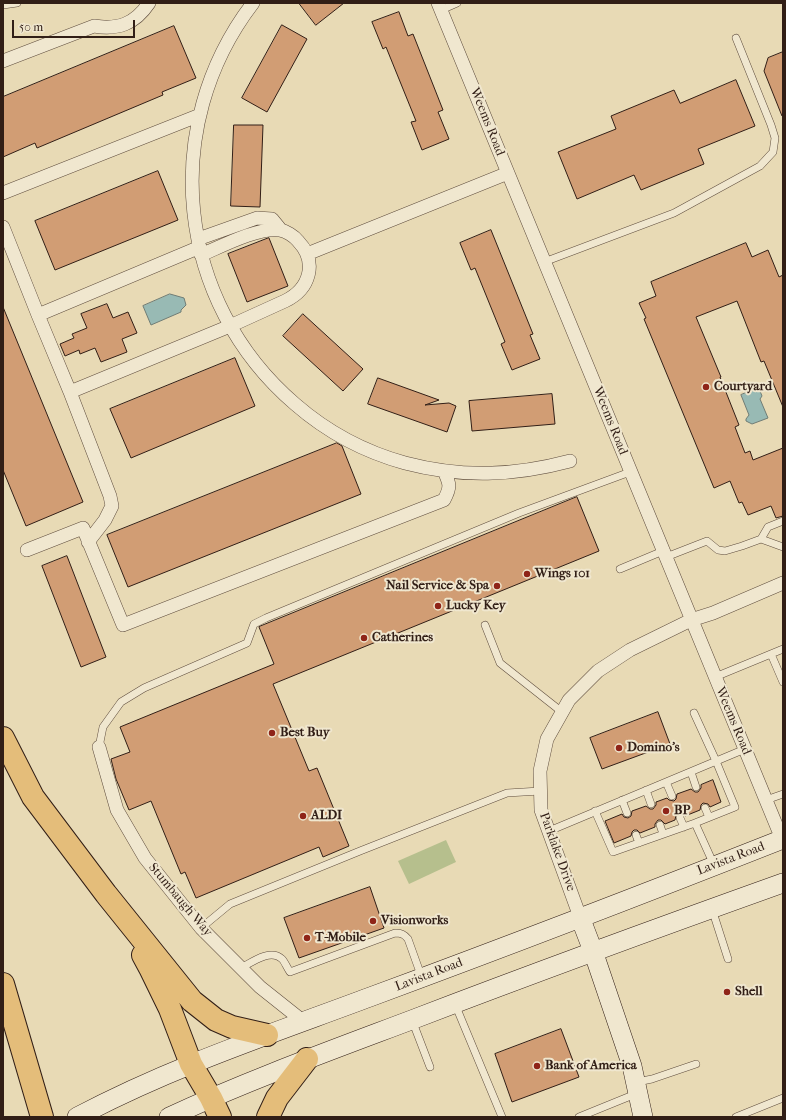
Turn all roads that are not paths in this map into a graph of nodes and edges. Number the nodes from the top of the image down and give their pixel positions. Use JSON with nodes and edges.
{"nodes":[{"id":1,"x":17,"y":3,"type":"edge"},
{"id":2,"x":149,"y":3,"type":"edge"},
{"id":3,"x":253,"y":3,"type":"edge"},
{"id":4,"x":457,"y":3,"type":"edge"},
{"id":5,"x":3,"y":5,"type":"edge"},
{"id":6,"x":440,"y":7,"type":"edge"},
{"id":7,"x":736,"y":38,"type":"dead end"},
{"id":8,"x":3,"y":61,"type":"edge"},
{"id":9,"x":200,"y":115,"type":"junction"},
{"id":10,"x":508,"y":173,"type":"junction"},
{"id":11,"x":3,"y":193,"type":"edge"},
{"id":12,"x":3,"y":227,"type":"edge"},
{"id":13,"x":200,"y":247,"type":"junction"},
{"id":14,"x":307,"y":254,"type":"junction"},
{"id":15,"x":544,"y":262,"type":"junction"},
{"id":16,"x":38,"y":315,"type":"junction"},
{"id":17,"x":230,"y":326,"type":"junction"},
{"id":18,"x":70,"y":392,"type":"junction"},
{"id":19,"x":570,"y":461,"type":"dead end"},
{"id":20,"x":444,"y":471,"type":"junction"},
{"id":21,"x":630,"y":472,"type":"junction"},
{"id":22,"x":783,"y":521,"type":"edge"},
{"id":23,"x":760,"y":539,"type":"junction"},
{"id":24,"x":88,"y":542,"type":"junction"},
{"id":25,"x":783,"y":548,"type":"edge"},
{"id":26,"x":27,"y":550,"type":"dead end"},
{"id":27,"x":664,"y":554,"type":"junction"},
{"id":28,"x":620,"y":569,"type":"dead end"},
{"id":29,"x":783,"y":583,"type":"edge"},
{"id":30,"x":691,"y":620,"type":"junction"},
{"id":31,"x":485,"y":625,"type":"dead end"},
{"id":32,"x":783,"y":649,"type":"edge"},
{"id":33,"x":771,"y":654,"type":"junction"},
{"id":34,"x":715,"y":677,"type":"junction"},
{"id":35,"x":783,"y":682,"type":"edge"},
{"id":36,"x":562,"y":712,"type":"junction"},
{"id":37,"x":694,"y":713,"type":"dead end"},
{"id":38,"x":3,"y":738,"type":"edge"},
{"id":39,"x":99,"y":748,"type":"joint"},
{"id":40,"x":745,"y":749,"type":"junction"},
{"id":41,"x":716,"y":761,"type":"junction"},
{"id":42,"x":691,"y":772,"type":"junction"},
{"id":43,"x":666,"y":782,"type":"junction"},
{"id":44,"x":696,"y":787,"type":"dead end"},
{"id":45,"x":646,"y":790,"type":"junction"},
{"id":46,"x":540,"y":791,"type":"junction"},
{"id":47,"x":783,"y":794,"type":"edge"},
{"id":48,"x":672,"y":796,"type":"dead end"},
{"id":49,"x":622,"y":800,"type":"junction"},
{"id":50,"x":766,"y":800,"type":"junction"},
{"id":51,"x":651,"y":804,"type":"dead end"},
{"id":52,"x":705,"y":808,"type":"dead end"},
{"id":53,"x":595,"y":811,"type":"junction"},
{"id":54,"x":627,"y":813,"type":"dead end"},
{"id":55,"x":709,"y":817,"type":"junction"},
{"id":56,"x":680,"y":818,"type":"dead end"},
{"id":57,"x":695,"y":823,"type":"junction"},
{"id":58,"x":660,"y":826,"type":"dead end"},
{"id":59,"x":684,"y":827,"type":"junction"},
{"id":60,"x":548,"y":830,"type":"junction"},
{"id":61,"x":663,"y":834,"type":"junction"},
{"id":62,"x":636,"y":835,"type":"dead end"},
{"id":63,"x":783,"y":839,"type":"edge"},
{"id":64,"x":639,"y":843,"type":"junction"},
{"id":65,"x":714,"y":866,"type":"junction"},
{"id":66,"x":783,"y":883,"type":"edge"},
{"id":67,"x":106,"y":894,"type":"junction"},
{"id":68,"x":712,"y":909,"type":"junction"},
{"id":69,"x":580,"y":917,"type":"junction"},
{"id":70,"x":201,"y":928,"type":"junction"},
{"id":71,"x":593,"y":951,"type":"junction"},
{"id":72,"x":728,"y":959,"type":"dead end"},
{"id":73,"x":241,"y":968,"type":"junction"},
{"id":74,"x":422,"y":978,"type":"junction"},
{"id":75,"x":3,"y":984,"type":"edge"},
{"id":76,"x":455,"y":1003,"type":"junction"},
{"id":77,"x":412,"y":1019,"type":"junction"},
{"id":78,"x":304,"y":1022,"type":"junction"},
{"id":79,"x":267,"y":1035,"type":"junction"},
{"id":80,"x":307,"y":1059,"type":"junction"},
{"id":81,"x":191,"y":1064,"type":"junction"},
{"id":82,"x":696,"y":1064,"type":"dead end"},
{"id":83,"x":430,"y":1067,"type":"dead end"},
{"id":84,"x":637,"y":1088,"type":"junction"},
{"id":85,"x":211,"y":1098,"type":"junction"},
{"id":86,"x":783,"y":1098,"type":"edge"},
{"id":87,"x":42,"y":1117,"type":"edge"},
{"id":88,"x":77,"y":1117,"type":"edge"},
{"id":89,"x":169,"y":1117,"type":"edge"},
{"id":90,"x":220,"y":1117,"type":"edge"},
{"id":91,"x":268,"y":1117,"type":"edge"},
{"id":92,"x":502,"y":1117,"type":"edge"},
{"id":93,"x":579,"y":1117,"type":"edge"},
{"id":94,"x":643,"y":1117,"type":"edge"},
{"id":95,"x":736,"y":1117,"type":"edge"}],
"edges":[{"from":1,"to":5,"type":"lane"},
{"from":2,"to":8,"type":"street"},
{"from":3,"to":9,"type":"street"},
{"from":4,"to":6,"type":"lane"},
{"from":6,"to":10,"type":"street","name":"Weems Road"},
{"from":7,"to":15,"type":"lane"},
{"from":9,"to":11,"type":"street"},
{"from":9,"to":13,"type":"street"},
{"from":10,"to":14,"type":"street"},
{"from":10,"to":15,"type":"street","name":"Weems Road"},
{"from":12,"to":16,"type":"street"},
{"from":13,"to":14,"type":"street"},
{"from":13,"to":16,"type":"street"},
{"from":13,"to":17,"type":"street"},
{"from":14,"to":17,"type":"street"},
{"from":15,"to":21,"type":"street","name":"Weems Road"},
{"from":16,"to":18,"type":"street"},
{"from":17,"to":18,"type":"street"},
{"from":17,"to":20,"type":"street"},
{"from":18,"to":24,"type":"street"},
{"from":19,"to":20,"type":"street"},
{"from":20,"to":24,"type":"street"},
{"from":21,"to":27,"type":"street","name":"Weems Road"},
{"from":21,"to":39,"type":"lane"},
{"from":22,"to":23,"type":"lane"},
{"from":23,"to":25,"type":"lane"},
{"from":23,"to":27,"type":"lane"},
{"from":24,"to":26,"type":"street"},
{"from":27,"to":28,"type":"lane"},
{"from":27,"to":30,"type":"street","name":"Weems Road"},
{"from":29,"to":30,"type":"street","name":"Parklake Drive"},
{"from":30,"to":34,"type":"street","name":"Weems Road"},
{"from":30,"to":36,"type":"street","name":"Parklake Drive"},
{"from":31,"to":36,"type":"lane"},
{"from":32,"to":33,"type":"lane"},
{"from":33,"to":34,"type":"lane"},
{"from":33,"to":35,"type":"lane"},
{"from":34,"to":40,"type":"street","name":"Weems Road"},
{"from":36,"to":46,"type":"street","name":"Parklake Drive"},
{"from":37,"to":41,"type":"lane"},
{"from":38,"to":67,"type":"highway"},
{"from":39,"to":70,"type":"street","name":"Stumbaugh Way"},
{"from":40,"to":41,"type":"lane"},
{"from":40,"to":50,"type":"street","name":"Weems Road"},
{"from":41,"to":42,"type":"lane"},
{"from":41,"to":55,"type":"lane"},
{"from":42,"to":43,"type":"lane"},
{"from":42,"to":44,"type":"lane"},
{"from":43,"to":45,"type":"lane"},
{"from":43,"to":48,"type":"lane"},
{"from":45,"to":49,"type":"lane"},
{"from":45,"to":51,"type":"lane"},
{"from":46,"to":60,"type":"street","name":"Parklake Drive"},
{"from":46,"to":70,"type":"lane"},
{"from":47,"to":50,"type":"lane"},
{"from":49,"to":53,"type":"lane"},
{"from":49,"to":54,"type":"lane"},
{"from":50,"to":63,"type":"street","name":"Weems Road"},
{"from":52,"to":55,"type":"lane"},
{"from":53,"to":60,"type":"lane"},
{"from":53,"to":64,"type":"lane"},
{"from":55,"to":57,"type":"lane"},
{"from":56,"to":59,"type":"lane"},
{"from":57,"to":59,"type":"lane"},
{"from":57,"to":65,"type":"lane"},
{"from":58,"to":61,"type":"lane"},
{"from":59,"to":61,"type":"lane"},
{"from":60,"to":69,"type":"street","name":"Parklake Drive"},
{"from":61,"to":64,"type":"lane"},
{"from":62,"to":64,"type":"lane"},
{"from":63,"to":65,"type":"main road","name":"Lavista Road"},
{"from":65,"to":69,"type":"main road","name":"Lavista Road"},
{"from":66,"to":68,"type":"main road"},
{"from":67,"to":79,"type":"highway"},
{"from":67,"to":81,"type":"highway"},
{"from":68,"to":71,"type":"main road"},
{"from":68,"to":72,"type":"lane"},
{"from":69,"to":71,"type":"main road"},
{"from":69,"to":74,"type":"main road","name":"Lavista Road"},
{"from":70,"to":73,"type":"street","name":"Stumbaugh Way"},
{"from":71,"to":76,"type":"main road"},
{"from":71,"to":84,"type":"main road"},
{"from":73,"to":74,"type":"lane"},
{"from":73,"to":78,"type":"street","name":"Stumbaugh Way"},
{"from":74,"to":78,"type":"main road","name":"Lavista Road"},
{"from":75,"to":87,"type":"highway"},
{"from":76,"to":77,"type":"main road"},
{"from":76,"to":92,"type":"lane"},
{"from":77,"to":80,"type":"main road"},
{"from":77,"to":83,"type":"lane"},
{"from":78,"to":79,"type":"main road","name":"Lavista Road"},
{"from":79,"to":81,"type":"main road","name":"Lavista Road"},
{"from":80,"to":85,"type":"main road"},
{"from":80,"to":91,"type":"highway"},
{"from":81,"to":85,"type":"highway"},
{"from":81,"to":88,"type":"main road","name":"Lavista Road"},
{"from":82,"to":84,"type":"lane"},
{"from":84,"to":93,"type":"lane"},
{"from":84,"to":94,"type":"main road"},
{"from":85,"to":89,"type":"main road"},
{"from":85,"to":90,"type":"highway"},
{"from":86,"to":95,"type":"lane"}]}
